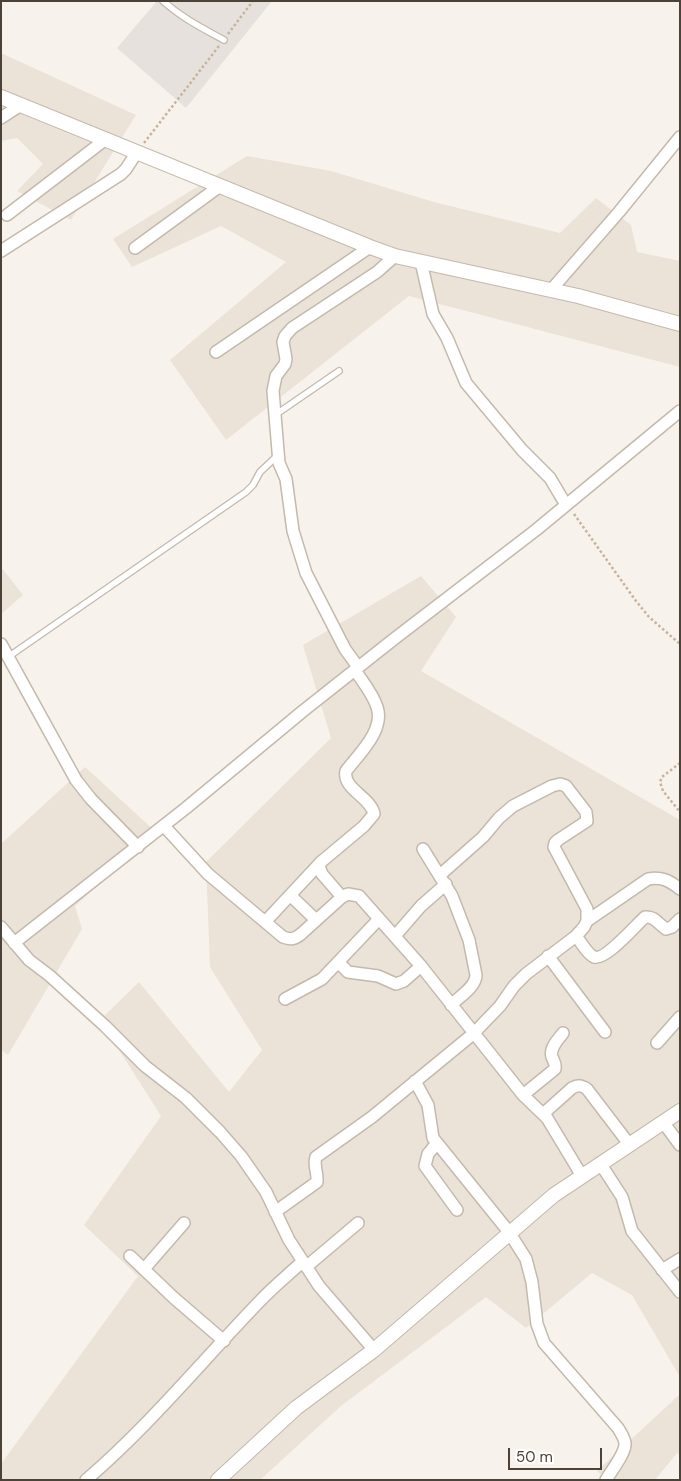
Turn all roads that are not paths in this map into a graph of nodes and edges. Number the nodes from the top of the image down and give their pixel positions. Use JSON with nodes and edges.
{"nodes":[{"id":1,"x":163,"y":1,"type":"edge"},
{"id":2,"x":224,"y":40,"type":"road end"},
{"id":3,"x":1,"y":96,"type":"edge"},
{"id":4,"x":21,"y":105,"type":"junction"},
{"id":5,"x":1,"y":118,"type":"edge"},
{"id":6,"x":680,"y":137,"type":"edge"},
{"id":7,"x":106,"y":139,"type":"junction"},
{"id":8,"x":137,"y":152,"type":"junction"},
{"id":9,"x":220,"y":186,"type":"junction"},
{"id":10,"x":7,"y":215,"type":"dead end"},
{"id":11,"x":370,"y":247,"type":"junction"},
{"id":12,"x":135,"y":248,"type":"dead end"},
{"id":13,"x":1,"y":250,"type":"edge"},
{"id":14,"x":395,"y":256,"type":"junction"},
{"id":15,"x":421,"y":262,"type":"junction"},
{"id":16,"x":551,"y":290,"type":"junction"},
{"id":17,"x":680,"y":324,"type":"edge"},
{"id":18,"x":216,"y":352,"type":"dead end"},
{"id":19,"x":339,"y":371,"type":"dead end"},
{"id":20,"x":680,"y":411,"type":"edge"},
{"id":21,"x":275,"y":415,"type":"junction"},
{"id":22,"x":278,"y":455,"type":"junction"},
{"id":23,"x":566,"y":505,"type":"junction"},
{"id":24,"x":1,"y":644,"type":"edge"},
{"id":25,"x":8,"y":657,"type":"junction"},
{"id":26,"x":356,"y":668,"type":"junction"},
{"id":27,"x":164,"y":826,"type":"junction"},
{"id":28,"x":138,"y":847,"type":"junction"},
{"id":29,"x":423,"y":849,"type":"dead end"},
{"id":30,"x":321,"y":862,"type":"junction"},
{"id":31,"x":443,"y":879,"type":"junction"},
{"id":32,"x":680,"y":888,"type":"edge"},
{"id":33,"x":291,"y":896,"type":"junction"},
{"id":34,"x":342,"y":897,"type":"junction"},
{"id":35,"x":380,"y":919,"type":"junction"},
{"id":36,"x":680,"y":919,"type":"edge"},
{"id":37,"x":316,"y":920,"type":"junction"},
{"id":38,"x":587,"y":921,"type":"junction"},
{"id":39,"x":265,"y":922,"type":"junction"},
{"id":40,"x":1,"y":927,"type":"edge"},
{"id":41,"x":395,"y":936,"type":"junction"},
{"id":42,"x":576,"y":936,"type":"junction"},
{"id":43,"x":14,"y":943,"type":"junction"},
{"id":44,"x":548,"y":956,"type":"junction"},
{"id":45,"x":338,"y":962,"type":"junction"},
{"id":46,"x":422,"y":966,"type":"junction"},
{"id":47,"x":285,"y":999,"type":"dead end"},
{"id":48,"x":451,"y":1005,"type":"junction"},
{"id":49,"x":680,"y":1017,"type":"edge"},
{"id":50,"x":604,"y":1032,"type":"dead end"},
{"id":51,"x":473,"y":1034,"type":"junction"},
{"id":52,"x":563,"y":1034,"type":"dead end"},
{"id":53,"x":657,"y":1043,"type":"dead end"},
{"id":54,"x":414,"y":1081,"type":"junction"},
{"id":55,"x":523,"y":1094,"type":"junction"},
{"id":56,"x":680,"y":1111,"type":"edge"},
{"id":57,"x":543,"y":1114,"type":"junction"},
{"id":58,"x":663,"y":1122,"type":"junction"},
{"id":59,"x":437,"y":1143,"type":"junction"},
{"id":60,"x":629,"y":1144,"type":"junction"},
{"id":61,"x":680,"y":1145,"type":"edge"},
{"id":62,"x":600,"y":1163,"type":"junction"},
{"id":63,"x":582,"y":1176,"type":"junction"},
{"id":64,"x":457,"y":1210,"type":"dead end"},
{"id":65,"x":275,"y":1212,"type":"junction"},
{"id":66,"x":184,"y":1222,"type":"dead end"},
{"id":67,"x":358,"y":1222,"type":"dead end"},
{"id":68,"x":510,"y":1232,"type":"junction"},
{"id":69,"x":130,"y":1256,"type":"dead end"},
{"id":70,"x":680,"y":1259,"type":"edge"},
{"id":71,"x":304,"y":1264,"type":"junction"},
{"id":72,"x":144,"y":1269,"type":"junction"},
{"id":73,"x":662,"y":1270,"type":"junction"},
{"id":74,"x":680,"y":1292,"type":"edge"},
{"id":75,"x":224,"y":1341,"type":"junction"},
{"id":76,"x":374,"y":1350,"type":"junction"},
{"id":77,"x":86,"y":1480,"type":"edge"},
{"id":78,"x":218,"y":1480,"type":"edge"},
{"id":79,"x":606,"y":1480,"type":"edge"}],
"edges":[{"from":1,"to":2,"type":"lane"},
{"from":3,"to":4,"type":"street"},
{"from":4,"to":5,"type":"street"},
{"from":4,"to":7,"type":"street"},
{"from":6,"to":16,"type":"street"},
{"from":7,"to":8,"type":"street"},
{"from":7,"to":10,"type":"street"},
{"from":8,"to":9,"type":"street"},
{"from":8,"to":13,"type":"street"},
{"from":9,"to":11,"type":"street"},
{"from":9,"to":12,"type":"street"},
{"from":11,"to":14,"type":"street"},
{"from":11,"to":18,"type":"street"},
{"from":14,"to":15,"type":"street"},
{"from":14,"to":21,"type":"street"},
{"from":15,"to":16,"type":"street"},
{"from":15,"to":23,"type":"street"},
{"from":16,"to":17,"type":"street"},
{"from":19,"to":21,"type":"lane"},
{"from":20,"to":23,"type":"street"},
{"from":21,"to":22,"type":"street"},
{"from":22,"to":25,"type":"lane"},
{"from":22,"to":26,"type":"street"},
{"from":23,"to":26,"type":"street"},
{"from":24,"to":25,"type":"street"},
{"from":25,"to":28,"type":"street"},
{"from":26,"to":27,"type":"street"},
{"from":26,"to":30,"type":"street"},
{"from":27,"to":28,"type":"street"},
{"from":27,"to":39,"type":"street"},
{"from":28,"to":43,"type":"street"},
{"from":29,"to":31,"type":"street"},
{"from":30,"to":33,"type":"street"},
{"from":30,"to":34,"type":"street"},
{"from":31,"to":38,"type":"street"},
{"from":31,"to":41,"type":"street"},
{"from":31,"to":48,"type":"street"},
{"from":32,"to":38,"type":"street"},
{"from":33,"to":37,"type":"street"},
{"from":33,"to":39,"type":"street"},
{"from":34,"to":35,"type":"street"},
{"from":34,"to":37,"type":"street"},
{"from":35,"to":41,"type":"street"},
{"from":35,"to":45,"type":"street"},
{"from":36,"to":42,"type":"street"},
{"from":37,"to":39,"type":"street"},
{"from":38,"to":42,"type":"street"},
{"from":40,"to":43,"type":"street"},
{"from":41,"to":46,"type":"street"},
{"from":42,"to":44,"type":"street"},
{"from":43,"to":65,"type":"street"},
{"from":44,"to":50,"type":"street"},
{"from":44,"to":51,"type":"street"},
{"from":45,"to":46,"type":"street"},
{"from":45,"to":47,"type":"street"},
{"from":46,"to":48,"type":"street"},
{"from":48,"to":51,"type":"street"},
{"from":49,"to":53,"type":"street"},
{"from":51,"to":54,"type":"street"},
{"from":51,"to":55,"type":"street"},
{"from":52,"to":55,"type":"street"},
{"from":54,"to":59,"type":"street"},
{"from":54,"to":65,"type":"street"},
{"from":55,"to":57,"type":"street"},
{"from":56,"to":58,"type":"street"},
{"from":57,"to":60,"type":"street"},
{"from":57,"to":63,"type":"street"},
{"from":58,"to":60,"type":"street"},
{"from":58,"to":61,"type":"street"},
{"from":59,"to":64,"type":"street"},
{"from":59,"to":68,"type":"street"},
{"from":60,"to":62,"type":"street"},
{"from":62,"to":63,"type":"street"},
{"from":62,"to":73,"type":"street"},
{"from":63,"to":68,"type":"street"},
{"from":65,"to":71,"type":"street"},
{"from":66,"to":72,"type":"street"},
{"from":67,"to":71,"type":"street"},
{"from":68,"to":76,"type":"street"},
{"from":68,"to":79,"type":"street"},
{"from":69,"to":72,"type":"street"},
{"from":70,"to":73,"type":"street"},
{"from":71,"to":75,"type":"street"},
{"from":71,"to":76,"type":"street"},
{"from":72,"to":75,"type":"street"},
{"from":73,"to":74,"type":"street"},
{"from":75,"to":77,"type":"street"},
{"from":76,"to":78,"type":"street"}]}
